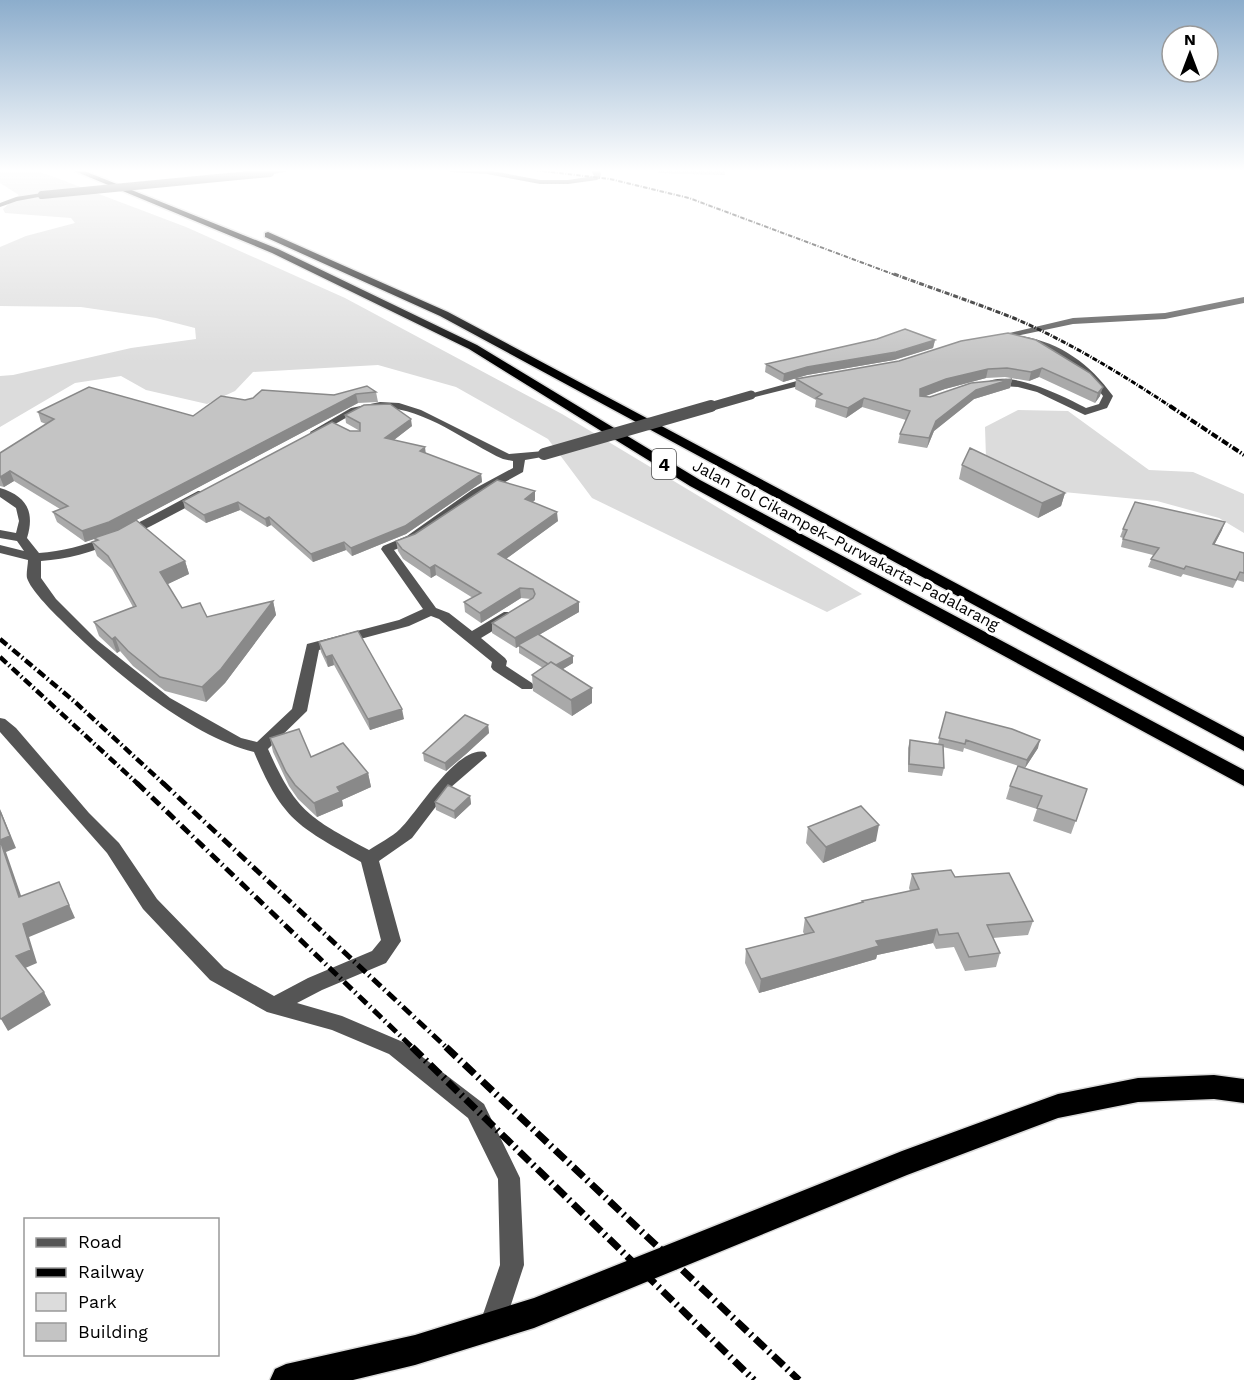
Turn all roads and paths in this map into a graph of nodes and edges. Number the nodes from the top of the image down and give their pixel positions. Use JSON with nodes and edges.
{"nodes":[{"id":1,"x":234,"y":234,"type":"edge"},
{"id":2,"x":265,"y":234,"type":"edge"},
{"id":3,"x":1244,"y":300,"type":"edge"},
{"id":4,"x":830,"y":376,"type":"edge"},
{"id":5,"x":982,"y":385,"type":"edge"},
{"id":6,"x":332,"y":422,"type":"junction"},
{"id":7,"x":348,"y":430,"type":"edge"},
{"id":8,"x":303,"y":438,"type":"edge"},
{"id":9,"x":519,"y":458,"type":"junction"},
{"id":10,"x":214,"y":487,"type":"edge"},
{"id":11,"x":0,"y":492,"type":"edge"},
{"id":12,"x":0,"y":534,"type":"edge"},
{"id":13,"x":21,"y":538,"type":"junction"},
{"id":14,"x":0,"y":549,"type":"edge"},
{"id":15,"x":35,"y":557,"type":"junction"},
{"id":16,"x":518,"y":609,"type":"edge"},
{"id":17,"x":431,"y":611,"type":"junction"},
{"id":18,"x":471,"y":638,"type":"junction"},
{"id":19,"x":526,"y":686,"type":"dead end"},
{"id":20,"x":0,"y":723,"type":"edge"},
{"id":21,"x":1244,"y":745,"type":"edge"},
{"id":22,"x":260,"y":748,"type":"junction"},
{"id":23,"x":479,"y":756,"type":"dead end"},
{"id":24,"x":1244,"y":779,"type":"edge"},
{"id":25,"x":369,"y":858,"type":"junction"},
{"id":26,"x":274,"y":1006,"type":"junction"},
{"id":27,"x":1244,"y":1091,"type":"edge"},
{"id":28,"x":492,"y":1326,"type":"junction"},
{"id":29,"x":286,"y":1380,"type":"edge"}],
"edges":[{"from":1,"to":24,"type":"highway","name":"Jalan Tol Cikampek–Purwakarta–Padalarang","number":"4"},
{"from":2,"to":21,"type":"highway","name":"Jalan Tol Cikampek–Purwakarta–Padalarang","number":"4"},
{"from":3,"to":5,"type":"street"},
{"from":4,"to":9,"type":"street","bridge":true},
{"from":6,"to":7,"type":"street"},
{"from":6,"to":8,"type":"street"},
{"from":6,"to":9,"type":"street"},
{"from":9,"to":17,"type":"street"},
{"from":10,"to":15,"type":"street"},
{"from":11,"to":13,"type":"street"},
{"from":12,"to":13,"type":"street"},
{"from":13,"to":15,"type":"street"},
{"from":14,"to":15,"type":"street"},
{"from":15,"to":22,"type":"street"},
{"from":16,"to":18,"type":"street"},
{"from":17,"to":18,"type":"street"},
{"from":17,"to":22,"type":"street"},
{"from":18,"to":19,"type":"street"},
{"from":20,"to":26,"type":"street"},
{"from":22,"to":25,"type":"street"},
{"from":23,"to":25,"type":"street"},
{"from":25,"to":26,"type":"street"},
{"from":26,"to":28,"type":"street"},
{"from":27,"to":28,"type":"highway"},
{"from":28,"to":29,"type":"highway"}]}
